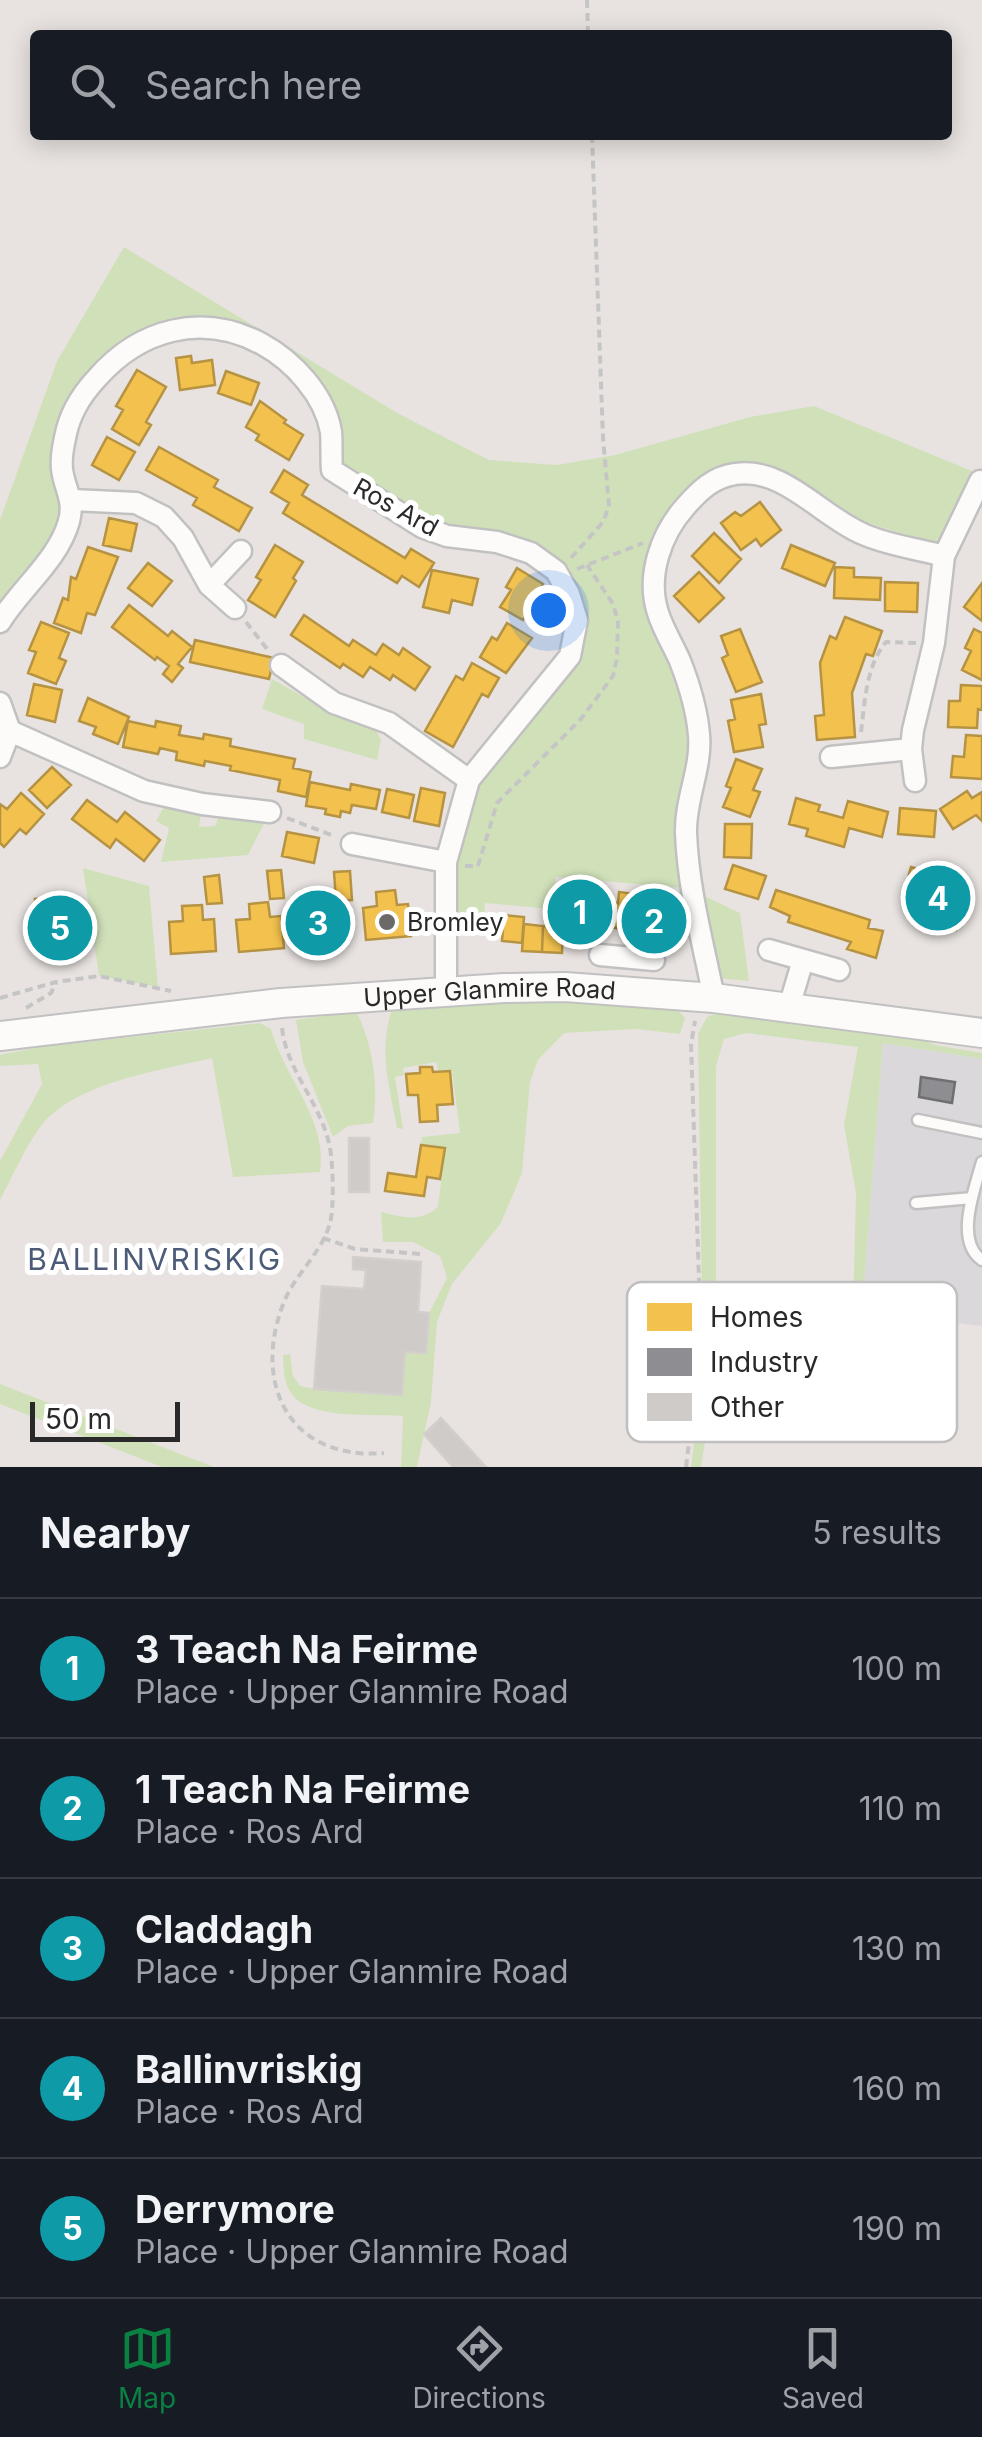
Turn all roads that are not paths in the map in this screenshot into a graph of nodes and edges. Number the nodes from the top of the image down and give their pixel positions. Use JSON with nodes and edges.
{"nodes":[{"id":1,"x":980,"y":481,"type":"edge"},
{"id":2,"x":72,"y":500,"type":"junction"},
{"id":3,"x":241,"y":551,"type":"dead end"},
{"id":4,"x":944,"y":556,"type":"junction"},
{"id":5,"x":209,"y":585,"type":"junction"},
{"id":6,"x":235,"y":608,"type":"road end"},
{"id":7,"x":0,"y":622,"type":"edge"},
{"id":8,"x":281,"y":665,"type":"road end"},
{"id":9,"x":0,"y":703,"type":"edge"},
{"id":10,"x":10,"y":731,"type":"junction"},
{"id":11,"x":911,"y":748,"type":"junction"},
{"id":12,"x":0,"y":757,"type":"edge"},
{"id":13,"x":832,"y":758,"type":"dead end"},
{"id":14,"x":469,"y":780,"type":"junction"},
{"id":15,"x":915,"y":782,"type":"dead end"},
{"id":16,"x":270,"y":812,"type":"road end"},
{"id":17,"x":352,"y":844,"type":"road end"},
{"id":18,"x":446,"y":862,"type":"junction"},
{"id":19,"x":769,"y":950,"type":"dead end"},
{"id":20,"x":600,"y":955,"type":"dead end"},
{"id":21,"x":625,"y":957,"type":"junction"},
{"id":22,"x":654,"y":960,"type":"dead end"},
{"id":23,"x":803,"y":960,"type":"junction"},
{"id":24,"x":840,"y":970,"type":"dead end"},
{"id":25,"x":620,"y":990,"type":"junction"},
{"id":26,"x":446,"y":992,"type":"junction"},
{"id":27,"x":714,"y":998,"type":"junction"},
{"id":28,"x":789,"y":1007,"type":"junction"},
{"id":29,"x":982,"y":1032,"type":"edge"},
{"id":30,"x":0,"y":1036,"type":"edge"},
{"id":31,"x":918,"y":1120,"type":"dead end"},
{"id":32,"x":982,"y":1132,"type":"edge"},
{"id":33,"x":982,"y":1162,"type":"edge"},
{"id":34,"x":972,"y":1198,"type":"junction"},
{"id":35,"x":916,"y":1203,"type":"dead end"},
{"id":36,"x":982,"y":1260,"type":"edge"}],
"edges":[{"from":1,"to":4,"type":"street"},
{"from":2,"to":5,"type":"street"},
{"from":2,"to":7,"type":"street","name":"Ros Ard"},
{"from":2,"to":14,"type":"street","name":"Ros Ard"},
{"from":3,"to":5,"type":"street"},
{"from":4,"to":11,"type":"street"},
{"from":4,"to":27,"type":"street"},
{"from":5,"to":6,"type":"street"},
{"from":8,"to":14,"type":"street"},
{"from":9,"to":10,"type":"street"},
{"from":10,"to":12,"type":"street"},
{"from":10,"to":16,"type":"street"},
{"from":11,"to":13,"type":"street"},
{"from":11,"to":15,"type":"street"},
{"from":14,"to":18,"type":"street"},
{"from":17,"to":18,"type":"street"},
{"from":18,"to":26,"type":"street"},
{"from":19,"to":23,"type":"street"},
{"from":20,"to":21,"type":"street"},
{"from":21,"to":22,"type":"street"},
{"from":21,"to":25,"type":"street"},
{"from":23,"to":24,"type":"street"},
{"from":23,"to":28,"type":"street"},
{"from":25,"to":26,"type":"main road","name":"Upper Glanmire Road"},
{"from":25,"to":27,"type":"main road","name":"Upper Glanmire Road"},
{"from":26,"to":30,"type":"main road","name":"Upper Glanmire Road"},
{"from":27,"to":28,"type":"main road","name":"Upper Glanmire Road"},
{"from":28,"to":29,"type":"main road","name":"Upper Glanmire Road"},
{"from":31,"to":32,"type":"lane"},
{"from":33,"to":34,"type":"lane"},
{"from":34,"to":35,"type":"lane"},
{"from":34,"to":36,"type":"lane"}]}
